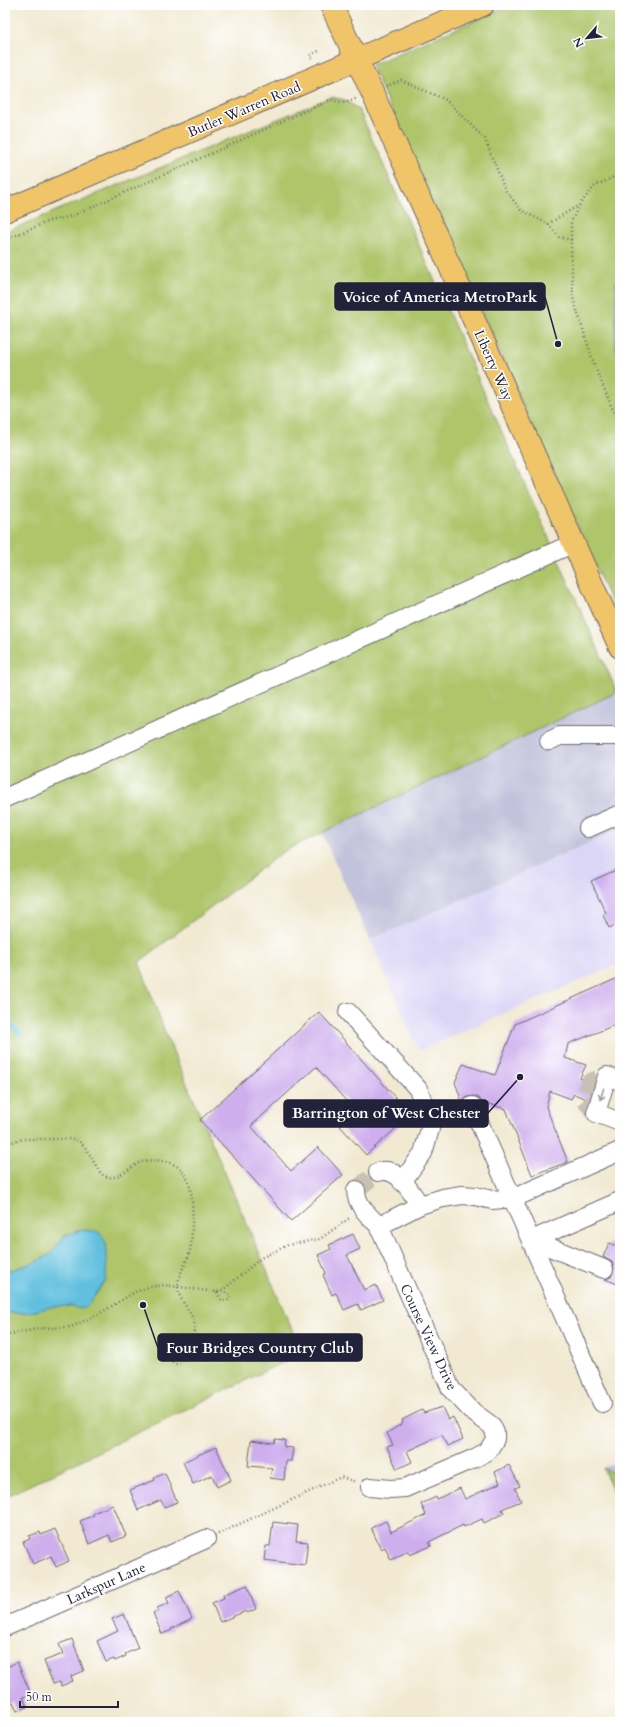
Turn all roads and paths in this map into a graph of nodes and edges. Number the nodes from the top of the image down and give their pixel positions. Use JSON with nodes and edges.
{"nodes":[{"id":1,"x":331,"y":5,"type":"edge"},
{"id":2,"x":483,"y":5,"type":"edge"},
{"id":3,"x":320,"y":51,"type":"dead end"},
{"id":4,"x":312,"y":58,"type":"dead end"},
{"id":5,"x":357,"y":61,"type":"junction"},
{"id":6,"x":401,"y":80,"type":"dead end"},
{"id":7,"x":345,"y":104,"type":"dead end"},
{"id":8,"x":620,"y":174,"type":"edge"},
{"id":9,"x":580,"y":204,"type":"junction"},
{"id":10,"x":5,"y":211,"type":"edge"},
{"id":11,"x":548,"y":224,"type":"junction"},
{"id":12,"x":5,"y":240,"type":"edge"},
{"id":13,"x":572,"y":240,"type":"junction"},
{"id":14,"x":620,"y":427,"type":"edge"},
{"id":15,"x":574,"y":543,"type":"junction"},
{"id":16,"x":620,"y":647,"type":"edge"},
{"id":17,"x":620,"y":736,"type":"edge"},
{"id":18,"x":549,"y":740,"type":"dead end"},
{"id":19,"x":5,"y":798,"type":"edge"},
{"id":20,"x":620,"y":814,"type":"edge"},
{"id":21,"x":588,"y":828,"type":"dead end"},
{"id":22,"x":348,"y":1012,"type":"dead end"},
{"id":23,"x":614,"y":1078,"type":"edge"},
{"id":24,"x":472,"y":1106,"type":"dead end"},
{"id":25,"x":620,"y":1122,"type":"edge"},
{"id":26,"x":5,"y":1144,"type":"edge"},
{"id":27,"x":620,"y":1151,"type":"edge"},
{"id":28,"x":378,"y":1172,"type":"dead end"},
{"id":29,"x":402,"y":1182,"type":"junction"},
{"id":30,"x":356,"y":1190,"type":"dead end"},
{"id":31,"x":514,"y":1198,"type":"junction"},
{"id":32,"x":620,"y":1201,"type":"edge"},
{"id":33,"x":420,"y":1205,"type":"junction"},
{"id":34,"x":379,"y":1226,"type":"junction"},
{"id":35,"x":532,"y":1240,"type":"junction"},
{"id":36,"x":604,"y":1269,"type":"dead end"},
{"id":37,"x":178,"y":1287,"type":"junction"},
{"id":38,"x":224,"y":1290,"type":"junction"},
{"id":39,"x":217,"y":1292,"type":"junction"},
{"id":40,"x":5,"y":1334,"type":"edge"},
{"id":41,"x":181,"y":1356,"type":"junction"},
{"id":42,"x":602,"y":1403,"type":"dead end"},
{"id":43,"x":370,"y":1487,"type":"joint"},
{"id":44,"x":206,"y":1539,"type":"joint"},
{"id":45,"x":5,"y":1627,"type":"edge"}],
"edges":[{"from":1,"to":5,"type":"main road","name":"Liberty Way"},
{"from":2,"to":5,"type":"main road","name":"Butler Warren Road"},
{"from":3,"to":4,"type":"path"},
{"from":5,"to":10,"type":"main road","name":"Butler Warren Road"},
{"from":5,"to":15,"type":"main road","name":"Liberty Way"},
{"from":6,"to":11,"type":"path"},
{"from":7,"to":12,"type":"path"},
{"from":8,"to":9,"type":"path"},
{"from":9,"to":11,"type":"path"},
{"from":9,"to":13,"type":"path"},
{"from":11,"to":13,"type":"path"},
{"from":13,"to":14,"type":"path"},
{"from":15,"to":16,"type":"main road","name":"Liberty Way"},
{"from":15,"to":19,"type":"street"},
{"from":17,"to":18,"type":"street"},
{"from":20,"to":21,"type":"street"},
{"from":22,"to":29,"type":"street"},
{"from":23,"to":25,"type":"street","one_way":true},
{"from":24,"to":31,"type":"street"},
{"from":26,"to":37,"type":"path"},
{"from":27,"to":31,"type":"street"},
{"from":28,"to":29,"type":"street"},
{"from":29,"to":33,"type":"street"},
{"from":30,"to":34,"type":"street"},
{"from":31,"to":33,"type":"street"},
{"from":31,"to":35,"type":"street"},
{"from":32,"to":35,"type":"street"},
{"from":33,"to":34,"type":"street"},
{"from":34,"to":38,"type":"path"},
{"from":34,"to":43,"type":"street","name":"Course View Drive"},
{"from":35,"to":36,"type":"street"},
{"from":35,"to":42,"type":"street"},
{"from":37,"to":39,"type":"path"},
{"from":37,"to":40,"type":"path"},
{"from":37,"to":41,"type":"path"},
{"from":38,"to":39,"type":"path"},
{"from":38,"to":39,"type":"path"},
{"from":41,"to":41,"type":"path"},
{"from":43,"to":44,"type":"path"},
{"from":44,"to":45,"type":"street","name":"Larkspur Lane"}]}
